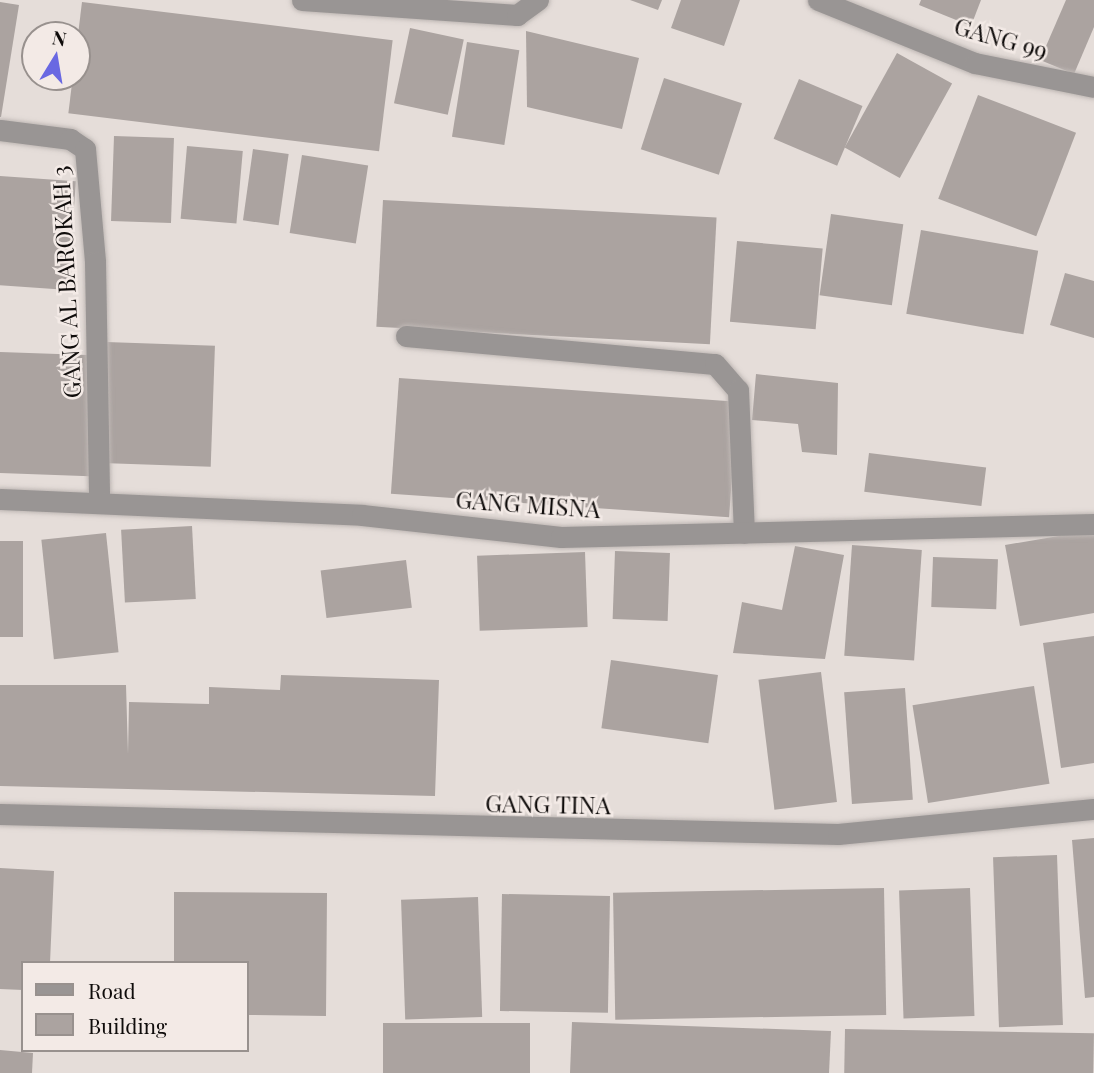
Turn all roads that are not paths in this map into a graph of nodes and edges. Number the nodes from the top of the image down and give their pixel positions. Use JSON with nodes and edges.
{"nodes":[{"id":1,"x":302,"y":0,"type":"edge"},
{"id":2,"x":538,"y":0,"type":"edge"},
{"id":3,"x":818,"y":0,"type":"edge"},
{"id":4,"x":1094,"y":87,"type":"edge"},
{"id":5,"x":0,"y":130,"type":"edge"},
{"id":6,"x":406,"y":336,"type":"dead end"},
{"id":7,"x":0,"y":499,"type":"edge"},
{"id":8,"x":99,"y":502,"type":"junction"},
{"id":9,"x":1094,"y":524,"type":"edge"},
{"id":10,"x":744,"y":533,"type":"junction"},
{"id":11,"x":1094,"y":809,"type":"edge"},
{"id":12,"x":0,"y":814,"type":"edge"}],
"edges":[{"from":1,"to":2,"type":"street"},
{"from":3,"to":4,"type":"street","name":"GANG 99"},
{"from":5,"to":8,"type":"street","name":"GANG AL BAROKAH 3"},
{"from":6,"to":10,"type":"street"},
{"from":7,"to":8,"type":"street","name":"GANG MISNA"},
{"from":8,"to":10,"type":"street","name":"GANG MISNA"},
{"from":9,"to":10,"type":"street","name":"GANG MISNA"},
{"from":11,"to":12,"type":"street","name":"GANG TINA"}]}
